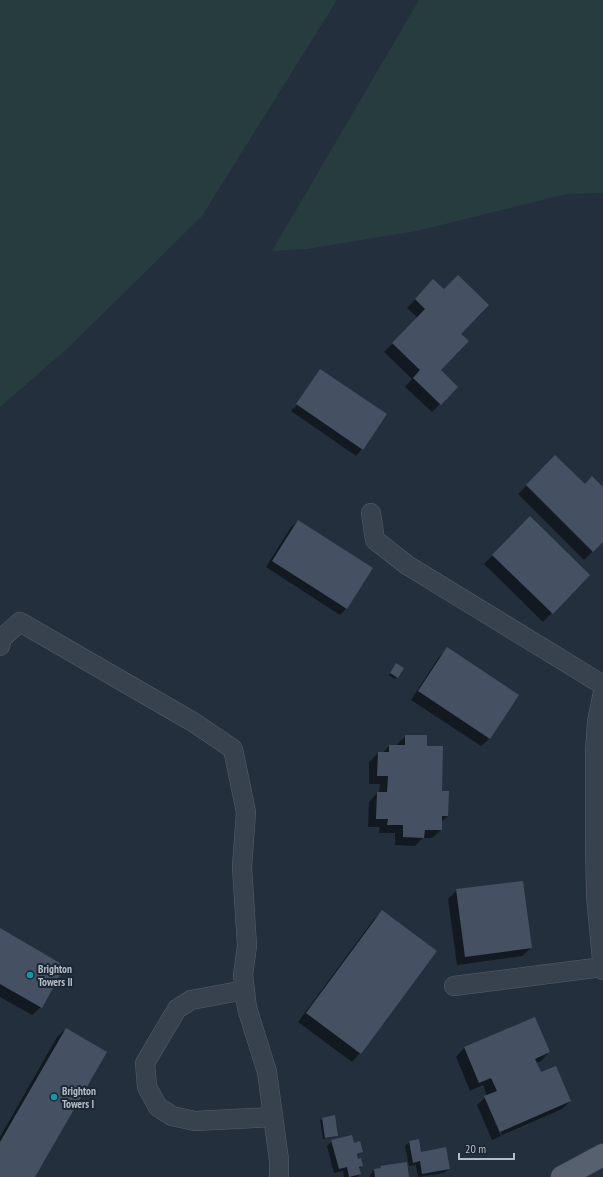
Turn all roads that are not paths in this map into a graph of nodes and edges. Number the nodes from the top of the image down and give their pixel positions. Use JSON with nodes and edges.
{"nodes":[{"id":1,"x":371,"y":513,"type":"dead end"},
{"id":2,"x":0,"y":646,"type":"edge"},
{"id":3,"x":603,"y":685,"type":"edge"},
{"id":4,"x":603,"y":692,"type":"edge"},
{"id":5,"x":603,"y":969,"type":"edge"},
{"id":6,"x":454,"y":986,"type":"dead end"},
{"id":7,"x":245,"y":990,"type":"junction"},
{"id":8,"x":273,"y":1117,"type":"junction"},
{"id":9,"x":603,"y":1155,"type":"edge"},
{"id":10,"x":279,"y":1177,"type":"edge"},
{"id":11,"x":562,"y":1177,"type":"edge"}],
"edges":[{"from":1,"to":3,"type":"street"},
{"from":2,"to":7,"type":"street"},
{"from":4,"to":5,"type":"street"},
{"from":5,"to":6,"type":"street"},
{"from":7,"to":8,"type":"street"},
{"from":7,"to":8,"type":"street"},
{"from":8,"to":10,"type":"street"},
{"from":9,"to":11,"type":"main road"}]}
